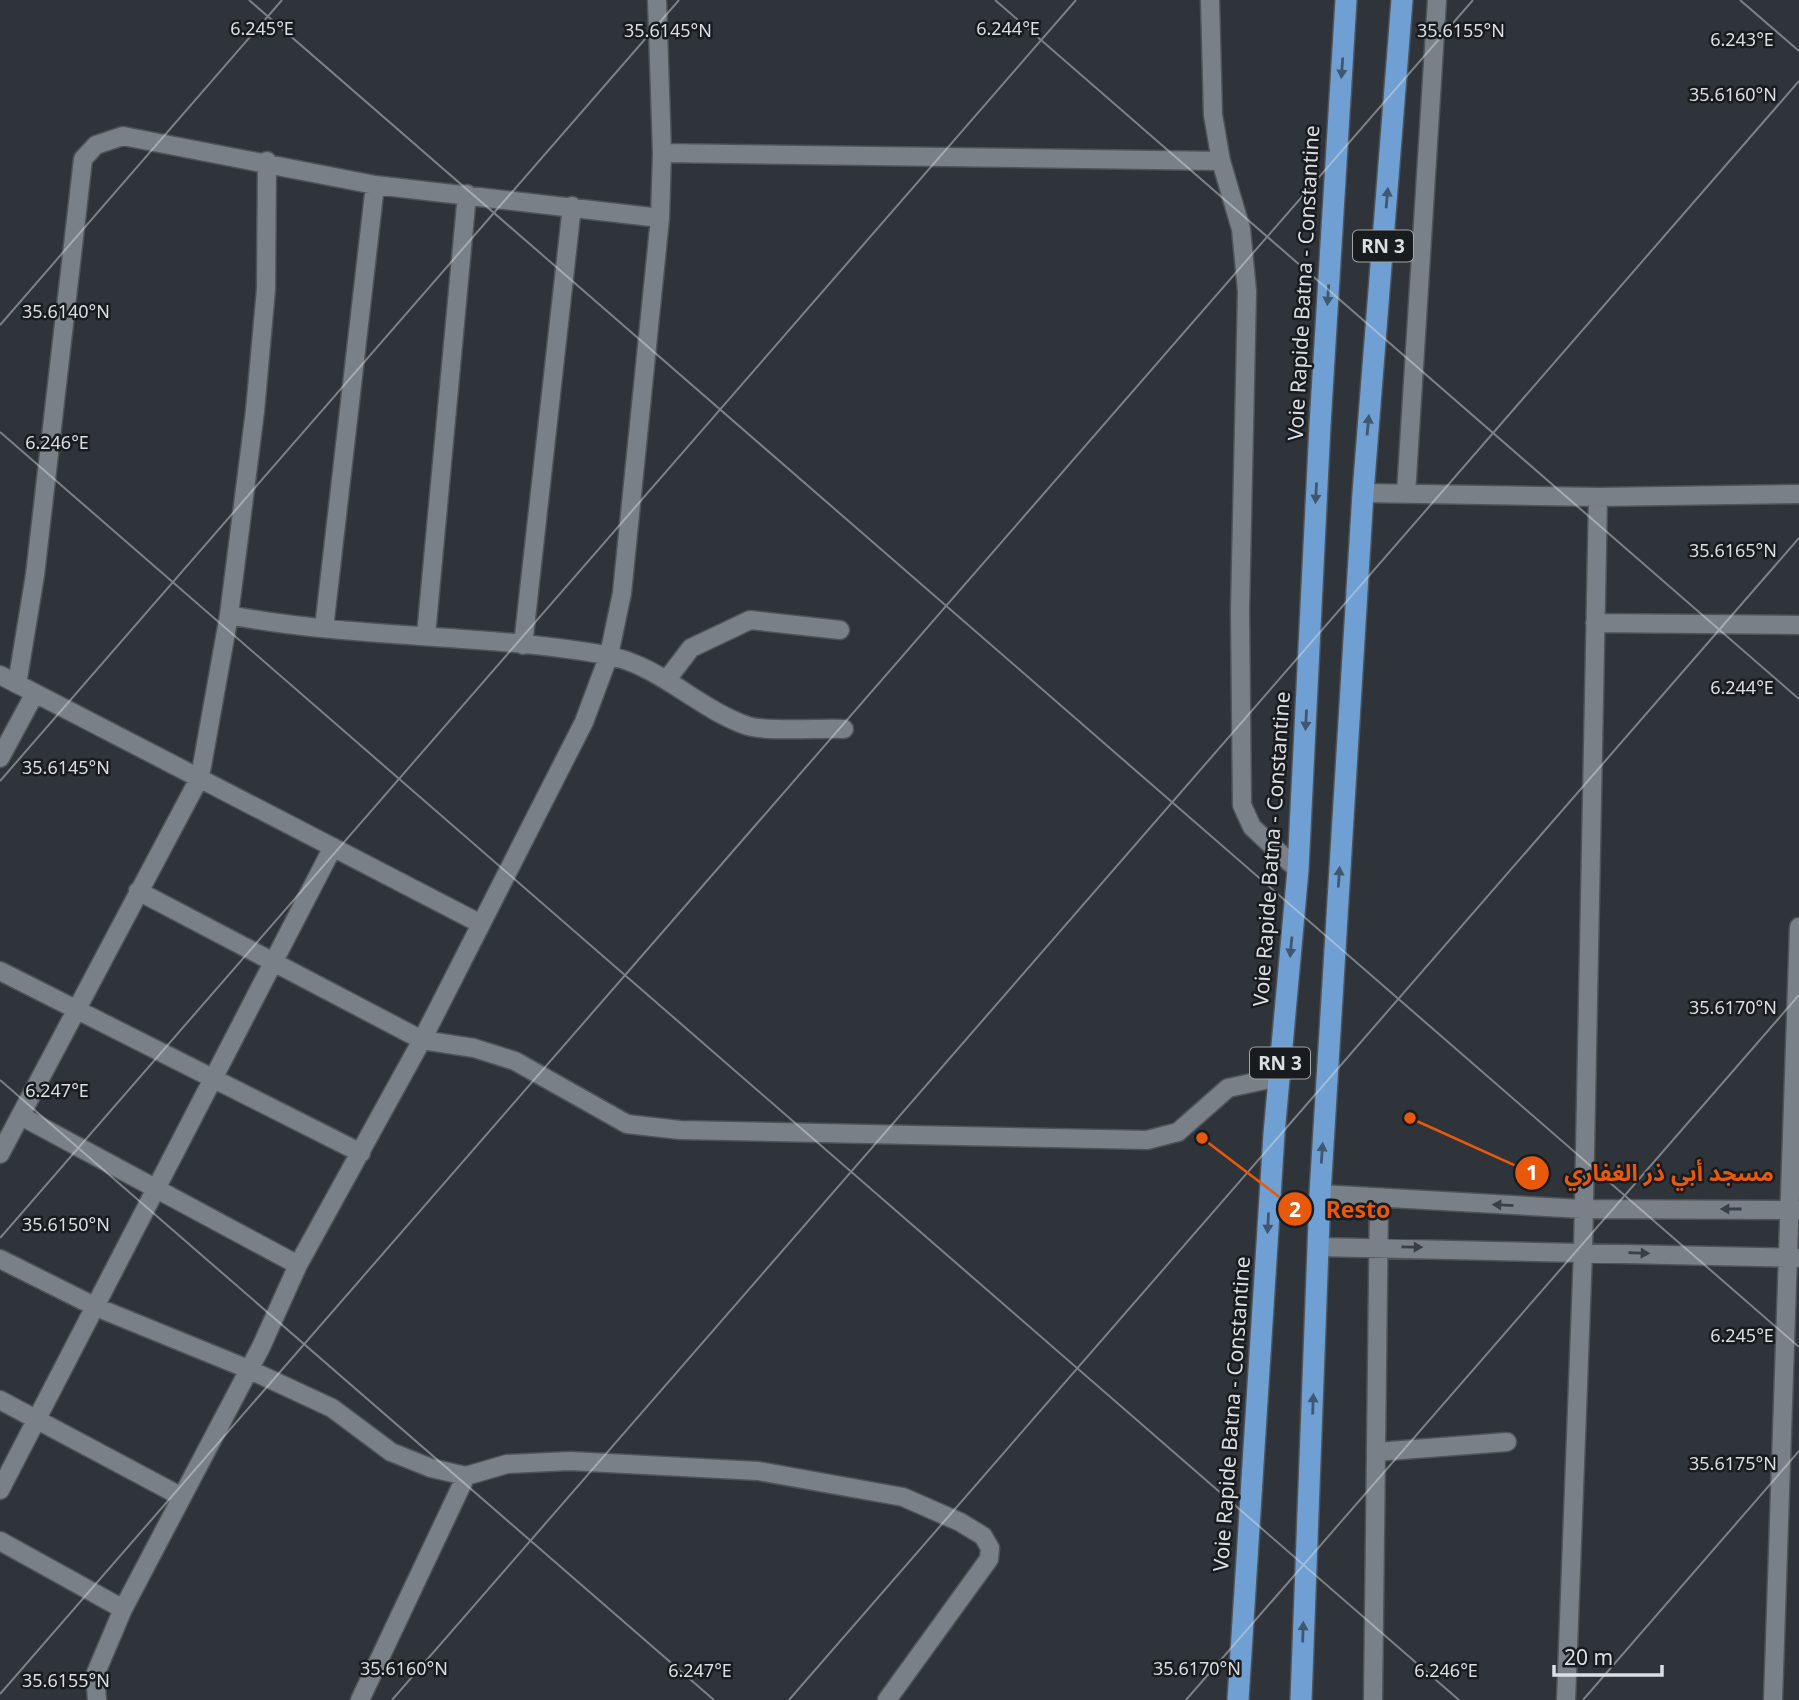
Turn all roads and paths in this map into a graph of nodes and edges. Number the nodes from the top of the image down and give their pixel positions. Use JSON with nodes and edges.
{"nodes":[{"id":1,"x":657,"y":0,"type":"edge"},
{"id":2,"x":1210,"y":0,"type":"edge"},
{"id":3,"x":1346,"y":0,"type":"edge"},
{"id":4,"x":1402,"y":0,"type":"edge"},
{"id":5,"x":1437,"y":0,"type":"edge"},
{"id":6,"x":662,"y":153,"type":"junction"},
{"id":7,"x":267,"y":161,"type":"junction"},
{"id":8,"x":1221,"y":161,"type":"junction"},
{"id":9,"x":375,"y":185,"type":"junction"},
{"id":10,"x":467,"y":194,"type":"junction"},
{"id":11,"x":572,"y":206,"type":"junction"},
{"id":12,"x":660,"y":218,"type":"junction"},
{"id":13,"x":1363,"y":493,"type":"junction"},
{"id":14,"x":1406,"y":494,"type":"junction"},
{"id":15,"x":1799,"y":494,"type":"edge"},
{"id":16,"x":1598,"y":497,"type":"junction"},
{"id":17,"x":229,"y":615,"type":"junction"},
{"id":18,"x":1595,"y":623,"type":"junction"},
{"id":19,"x":1799,"y":625,"type":"edge"},
{"id":20,"x":324,"y":628,"type":"junction"},
{"id":21,"x":840,"y":630,"type":"dead end"},
{"id":22,"x":426,"y":635,"type":"junction"},
{"id":23,"x":523,"y":645,"type":"junction"},
{"id":24,"x":609,"y":655,"type":"junction"},
{"id":25,"x":0,"y":675,"type":"edge"},
{"id":26,"x":668,"y":678,"type":"junction"},
{"id":27,"x":17,"y":684,"type":"junction"},
{"id":28,"x":35,"y":693,"type":"junction"},
{"id":29,"x":844,"y":729,"type":"dead end"},
{"id":30,"x":0,"y":758,"type":"edge"},
{"id":31,"x":200,"y":777,"type":"junction"},
{"id":32,"x":333,"y":847,"type":"junction"},
{"id":33,"x":1298,"y":870,"type":"junction"},
{"id":34,"x":138,"y":891,"type":"junction"},
{"id":35,"x":481,"y":924,"type":"junction"},
{"id":36,"x":1799,"y":927,"type":"edge"},
{"id":37,"x":274,"y":962,"type":"junction"},
{"id":38,"x":0,"y":971,"type":"edge"},
{"id":39,"x":76,"y":1010,"type":"junction"},
{"id":40,"x":422,"y":1040,"type":"junction"},
{"id":41,"x":214,"y":1077,"type":"junction"},
{"id":42,"x":1279,"y":1077,"type":"junction"},
{"id":43,"x":20,"y":1116,"type":"junction"},
{"id":44,"x":361,"y":1153,"type":"junction"},
{"id":45,"x":0,"y":1154,"type":"edge"},
{"id":46,"x":157,"y":1189,"type":"junction"},
{"id":47,"x":1320,"y":1194,"type":"junction"},
{"id":48,"x":1379,"y":1198,"type":"junction"},
{"id":49,"x":1582,"y":1209,"type":"junction"},
{"id":50,"x":1793,"y":1209,"type":"edge"},
{"id":51,"x":1319,"y":1247,"type":"junction"},
{"id":52,"x":1377,"y":1247,"type":"junction"},
{"id":53,"x":1583,"y":1252,"type":"junction"},
{"id":54,"x":1793,"y":1258,"type":"edge"},
{"id":55,"x":0,"y":1259,"type":"edge"},
{"id":56,"x":298,"y":1265,"type":"junction"},
{"id":57,"x":96,"y":1307,"type":"junction"},
{"id":58,"x":248,"y":1369,"type":"junction"},
{"id":59,"x":0,"y":1399,"type":"edge"},
{"id":60,"x":37,"y":1419,"type":"junction"},
{"id":61,"x":1507,"y":1442,"type":"dead end"},
{"id":62,"x":1376,"y":1452,"type":"junction"},
{"id":63,"x":466,"y":1476,"type":"junction"},
{"id":64,"x":0,"y":1490,"type":"edge"},
{"id":65,"x":182,"y":1497,"type":"junction"},
{"id":66,"x":0,"y":1541,"type":"edge"},
{"id":67,"x":123,"y":1609,"type":"junction"},
{"id":68,"x":97,"y":1700,"type":"edge"},
{"id":69,"x":360,"y":1700,"type":"edge"},
{"id":70,"x":887,"y":1700,"type":"edge"},
{"id":71,"x":1238,"y":1700,"type":"edge"},
{"id":72,"x":1301,"y":1700,"type":"edge"},
{"id":73,"x":1373,"y":1700,"type":"edge"},
{"id":74,"x":1566,"y":1700,"type":"edge"},
{"id":75,"x":1773,"y":1700,"type":"edge"}],
"edges":[{"from":1,"to":6,"type":"street"},
{"from":2,"to":8,"type":"street"},
{"from":3,"to":33,"type":"highway","name":"Voie Rapide Batna - Constantine","number":"RN 3","one_way":true},
{"from":13,"to":4,"type":"highway","number":"RN 3","one_way":true},
{"from":5,"to":14,"type":"street"},
{"from":6,"to":8,"type":"street"},
{"from":6,"to":12,"type":"street"},
{"from":7,"to":9,"type":"street"},
{"from":7,"to":17,"type":"street"},
{"from":7,"to":27,"type":"street"},
{"from":8,"to":33,"type":"street"},
{"from":9,"to":10,"type":"street"},
{"from":9,"to":20,"type":"street"},
{"from":10,"to":11,"type":"street"},
{"from":10,"to":22,"type":"street"},
{"from":11,"to":12,"type":"street"},
{"from":11,"to":23,"type":"street"},
{"from":12,"to":24,"type":"street"},
{"from":13,"to":14,"type":"street"},
{"from":47,"to":13,"type":"highway","number":"RN 3","one_way":true},
{"from":14,"to":16,"type":"street"},
{"from":15,"to":16,"type":"street"},
{"from":16,"to":18,"type":"street"},
{"from":17,"to":20,"type":"street"},
{"from":17,"to":31,"type":"street"},
{"from":18,"to":19,"type":"street"},
{"from":18,"to":49,"type":"street"},
{"from":20,"to":22,"type":"street"},
{"from":21,"to":26,"type":"street"},
{"from":22,"to":23,"type":"street"},
{"from":23,"to":24,"type":"street"},
{"from":24,"to":26,"type":"street"},
{"from":24,"to":35,"type":"street"},
{"from":25,"to":27,"type":"street"},
{"from":26,"to":29,"type":"street"},
{"from":27,"to":28,"type":"street"},
{"from":28,"to":30,"type":"street"},
{"from":28,"to":31,"type":"street"},
{"from":31,"to":32,"type":"street"},
{"from":31,"to":34,"type":"street"},
{"from":32,"to":35,"type":"street"},
{"from":32,"to":37,"type":"street"},
{"from":33,"to":42,"type":"highway","name":"Voie Rapide Batna - Constantine","number":"RN 3","one_way":true},
{"from":34,"to":37,"type":"street"},
{"from":34,"to":39,"type":"street"},
{"from":35,"to":40,"type":"street"},
{"from":36,"to":50,"type":"street"},
{"from":37,"to":40,"type":"street"},
{"from":37,"to":41,"type":"street"},
{"from":38,"to":39,"type":"street"},
{"from":39,"to":41,"type":"street"},
{"from":39,"to":43,"type":"street"},
{"from":40,"to":42,"type":"street"},
{"from":40,"to":44,"type":"street"},
{"from":41,"to":44,"type":"street"},
{"from":41,"to":46,"type":"street"},
{"from":42,"to":71,"type":"highway","name":"Voie Rapide Batna - Constantine","number":"RN 3","one_way":true},
{"from":43,"to":45,"type":"street"},
{"from":43,"to":46,"type":"street"},
{"from":44,"to":56,"type":"street"},
{"from":46,"to":56,"type":"street"},
{"from":46,"to":57,"type":"street"},
{"from":47,"to":48,"type":"street"},
{"from":47,"to":51,"type":"highway","number":"RN 3"},
{"from":49,"to":48,"type":"street","one_way":true},
{"from":48,"to":52,"type":"street"},
{"from":50,"to":49,"type":"street","one_way":true},
{"from":49,"to":53,"type":"street"},
{"from":50,"to":54,"type":"street"},
{"from":51,"to":52,"type":"street"},
{"from":72,"to":51,"type":"highway","number":"RN 3","one_way":true},
{"from":52,"to":53,"type":"street","one_way":true},
{"from":52,"to":62,"type":"street"},
{"from":53,"to":54,"type":"street","one_way":true},
{"from":53,"to":74,"type":"street"},
{"from":54,"to":75,"type":"street"},
{"from":55,"to":57,"type":"street"},
{"from":56,"to":58,"type":"street"},
{"from":57,"to":58,"type":"street"},
{"from":57,"to":60,"type":"street"},
{"from":58,"to":63,"type":"street"},
{"from":58,"to":65,"type":"street"},
{"from":59,"to":60,"type":"street"},
{"from":60,"to":64,"type":"street"},
{"from":60,"to":65,"type":"street"},
{"from":61,"to":62,"type":"street"},
{"from":62,"to":73,"type":"street"},
{"from":63,"to":69,"type":"street"},
{"from":63,"to":70,"type":"street"},
{"from":65,"to":67,"type":"street"},
{"from":66,"to":67,"type":"street"},
{"from":67,"to":68,"type":"street"}]}
